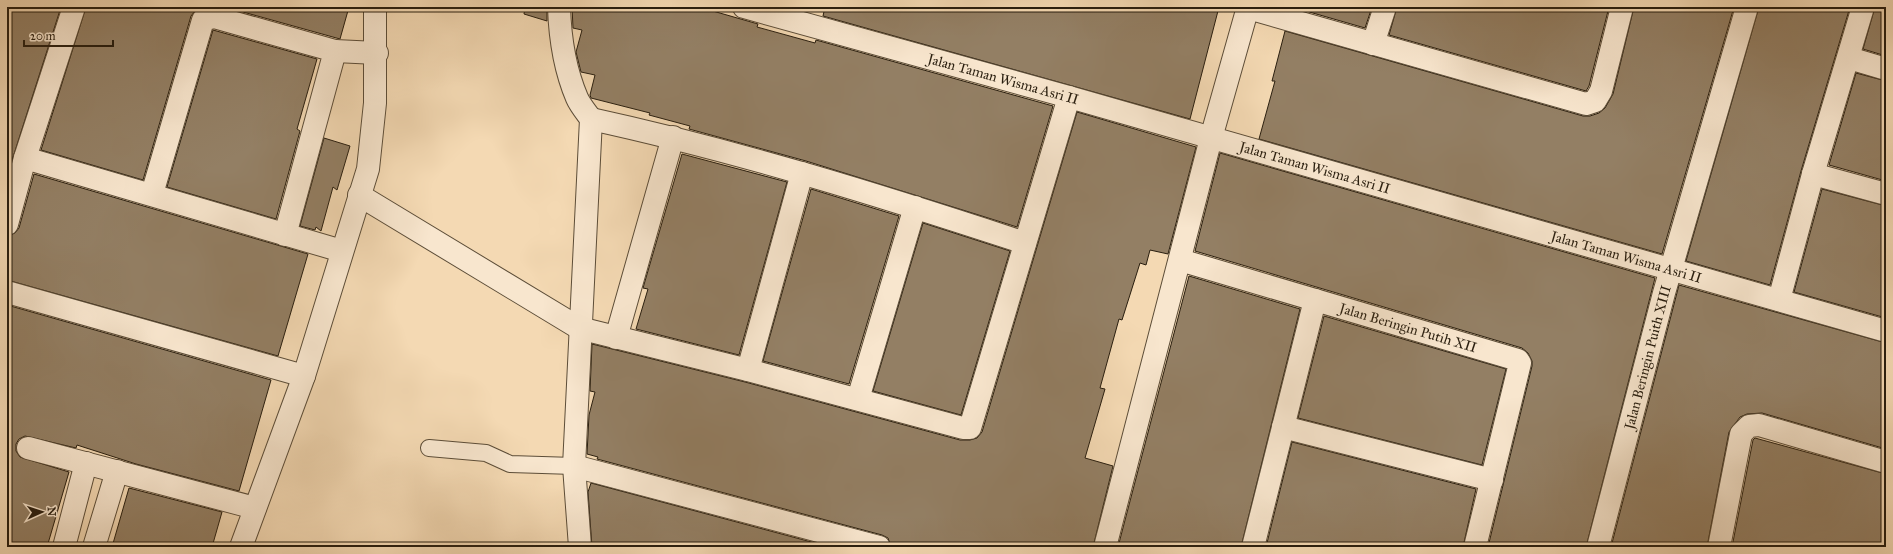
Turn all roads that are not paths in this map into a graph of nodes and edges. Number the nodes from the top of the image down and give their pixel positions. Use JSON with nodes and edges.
{"nodes":[{"id":1,"x":74,"y":7,"type":"edge"},
{"id":2,"x":375,"y":7,"type":"edge"},
{"id":3,"x":559,"y":7,"type":"edge"},
{"id":4,"x":744,"y":7,"type":"edge"},
{"id":5,"x":1248,"y":7,"type":"edge"},
{"id":6,"x":1385,"y":7,"type":"edge"},
{"id":7,"x":1622,"y":7,"type":"edge"},
{"id":8,"x":1747,"y":7,"type":"edge"},
{"id":9,"x":1863,"y":7,"type":"edge"},
{"id":10,"x":1373,"y":44,"type":"junction"},
{"id":11,"x":335,"y":51,"type":"junction"},
{"id":12,"x":377,"y":53,"type":"junction"},
{"id":13,"x":1849,"y":58,"type":"junction"},
{"id":14,"x":1886,"y":69,"type":"edge"},
{"id":15,"x":1069,"y":97,"type":"junction"},
{"id":16,"x":591,"y":119,"type":"junction"},
{"id":17,"x":673,"y":137,"type":"junction"},
{"id":18,"x":1211,"y":138,"type":"junction"},
{"id":19,"x":25,"y":158,"type":"junction"},
{"id":20,"x":802,"y":173,"type":"junction"},
{"id":21,"x":1813,"y":174,"type":"junction"},
{"id":22,"x":152,"y":194,"type":"junction"},
{"id":23,"x":1886,"y":194,"type":"edge"},
{"id":24,"x":360,"y":195,"type":"junction"},
{"id":25,"x":915,"y":206,"type":"junction"},
{"id":26,"x":7,"y":224,"type":"edge"},
{"id":27,"x":285,"y":235,"type":"junction"},
{"id":28,"x":1025,"y":243,"type":"junction"},
{"id":29,"x":342,"y":251,"type":"junction"},
{"id":30,"x":1180,"y":260,"type":"junction"},
{"id":31,"x":1671,"y":269,"type":"junction"},
{"id":32,"x":7,"y":292,"type":"edge"},
{"id":33,"x":1315,"y":300,"type":"junction"},
{"id":34,"x":1779,"y":300,"type":"junction"},
{"id":35,"x":579,"y":328,"type":"junction"},
{"id":36,"x":1886,"y":331,"type":"edge"},
{"id":37,"x":616,"y":338,"type":"junction"},
{"id":38,"x":748,"y":370,"type":"junction"},
{"id":39,"x":304,"y":376,"type":"junction"},
{"id":40,"x":858,"y":399,"type":"junction"},
{"id":41,"x":1284,"y":427,"type":"junction"},
{"id":42,"x":28,"y":448,"type":"dead end"},
{"id":43,"x":429,"y":448,"type":"dead end"},
{"id":44,"x":1886,"y":462,"type":"edge"},
{"id":45,"x":86,"y":463,"type":"junction"},
{"id":46,"x":574,"y":466,"type":"junction"},
{"id":47,"x":116,"y":471,"type":"junction"},
{"id":48,"x":1492,"y":480,"type":"junction"},
{"id":49,"x":254,"y":508,"type":"junction"},
{"id":50,"x":64,"y":547,"type":"edge"},
{"id":51,"x":94,"y":547,"type":"edge"},
{"id":52,"x":241,"y":547,"type":"edge"},
{"id":53,"x":580,"y":547,"type":"edge"},
{"id":54,"x":879,"y":547,"type":"edge"},
{"id":55,"x":1105,"y":547,"type":"edge"},
{"id":56,"x":1253,"y":547,"type":"edge"},
{"id":57,"x":1475,"y":547,"type":"edge"},
{"id":58,"x":1598,"y":547,"type":"edge"},
{"id":59,"x":1719,"y":547,"type":"edge"}],
"edges":[{"from":1,"to":19,"type":"street"},
{"from":2,"to":12,"type":"street"},
{"from":3,"to":16,"type":"street"},
{"from":4,"to":15,"type":"street","name":"Jalan Taman Wisma Asri II"},
{"from":5,"to":10,"type":"street"},
{"from":5,"to":18,"type":"street"},
{"from":6,"to":10,"type":"street"},
{"from":7,"to":10,"type":"street"},
{"from":8,"to":31,"type":"street","name":"Jalan Beringin Puith XIII"},
{"from":9,"to":13,"type":"street"},
{"from":11,"to":12,"type":"street"},
{"from":11,"to":22,"type":"street"},
{"from":11,"to":27,"type":"street"},
{"from":12,"to":24,"type":"street"},
{"from":13,"to":14,"type":"street"},
{"from":13,"to":21,"type":"street"},
{"from":15,"to":18,"type":"street","name":"Jalan Taman Wisma Asri II"},
{"from":15,"to":28,"type":"street"},
{"from":16,"to":17,"type":"street"},
{"from":16,"to":35,"type":"street"},
{"from":17,"to":20,"type":"street"},
{"from":17,"to":37,"type":"street"},
{"from":18,"to":30,"type":"street"},
{"from":18,"to":31,"type":"street","name":"Jalan Taman Wisma Asri II"},
{"from":19,"to":22,"type":"street"},
{"from":19,"to":26,"type":"street"},
{"from":20,"to":25,"type":"street"},
{"from":20,"to":38,"type":"street"},
{"from":21,"to":23,"type":"street"},
{"from":21,"to":34,"type":"street"},
{"from":22,"to":27,"type":"street"},
{"from":24,"to":29,"type":"street"},
{"from":24,"to":35,"type":"street"},
{"from":25,"to":28,"type":"street"},
{"from":25,"to":40,"type":"street"},
{"from":27,"to":29,"type":"street"},
{"from":28,"to":40,"type":"street"},
{"from":29,"to":39,"type":"street"},
{"from":30,"to":33,"type":"street","name":"Jalan Beringin Putih XII"},
{"from":30,"to":55,"type":"street"},
{"from":31,"to":34,"type":"street","name":"Jalan Taman Wisma Asri II"},
{"from":31,"to":58,"type":"street","name":"Jalan Beringin Puith XIII"},
{"from":32,"to":39,"type":"street"},
{"from":33,"to":41,"type":"street"},
{"from":33,"to":48,"type":"street","name":"Jalan Beringin Putih XII"},
{"from":34,"to":36,"type":"street","name":"Jalan Taman Wisma Asri II"},
{"from":35,"to":37,"type":"street"},
{"from":35,"to":46,"type":"street"},
{"from":37,"to":38,"type":"street"},
{"from":38,"to":40,"type":"street"},
{"from":39,"to":49,"type":"street"},
{"from":41,"to":48,"type":"street"},
{"from":41,"to":56,"type":"street"},
{"from":42,"to":45,"type":"street"},
{"from":43,"to":46,"type":"lane"},
{"from":44,"to":59,"type":"street"},
{"from":45,"to":47,"type":"street"},
{"from":45,"to":50,"type":"street"},
{"from":46,"to":53,"type":"street"},
{"from":46,"to":54,"type":"street"},
{"from":47,"to":49,"type":"street"},
{"from":47,"to":51,"type":"street"},
{"from":48,"to":57,"type":"street"},
{"from":49,"to":52,"type":"street"}]}
